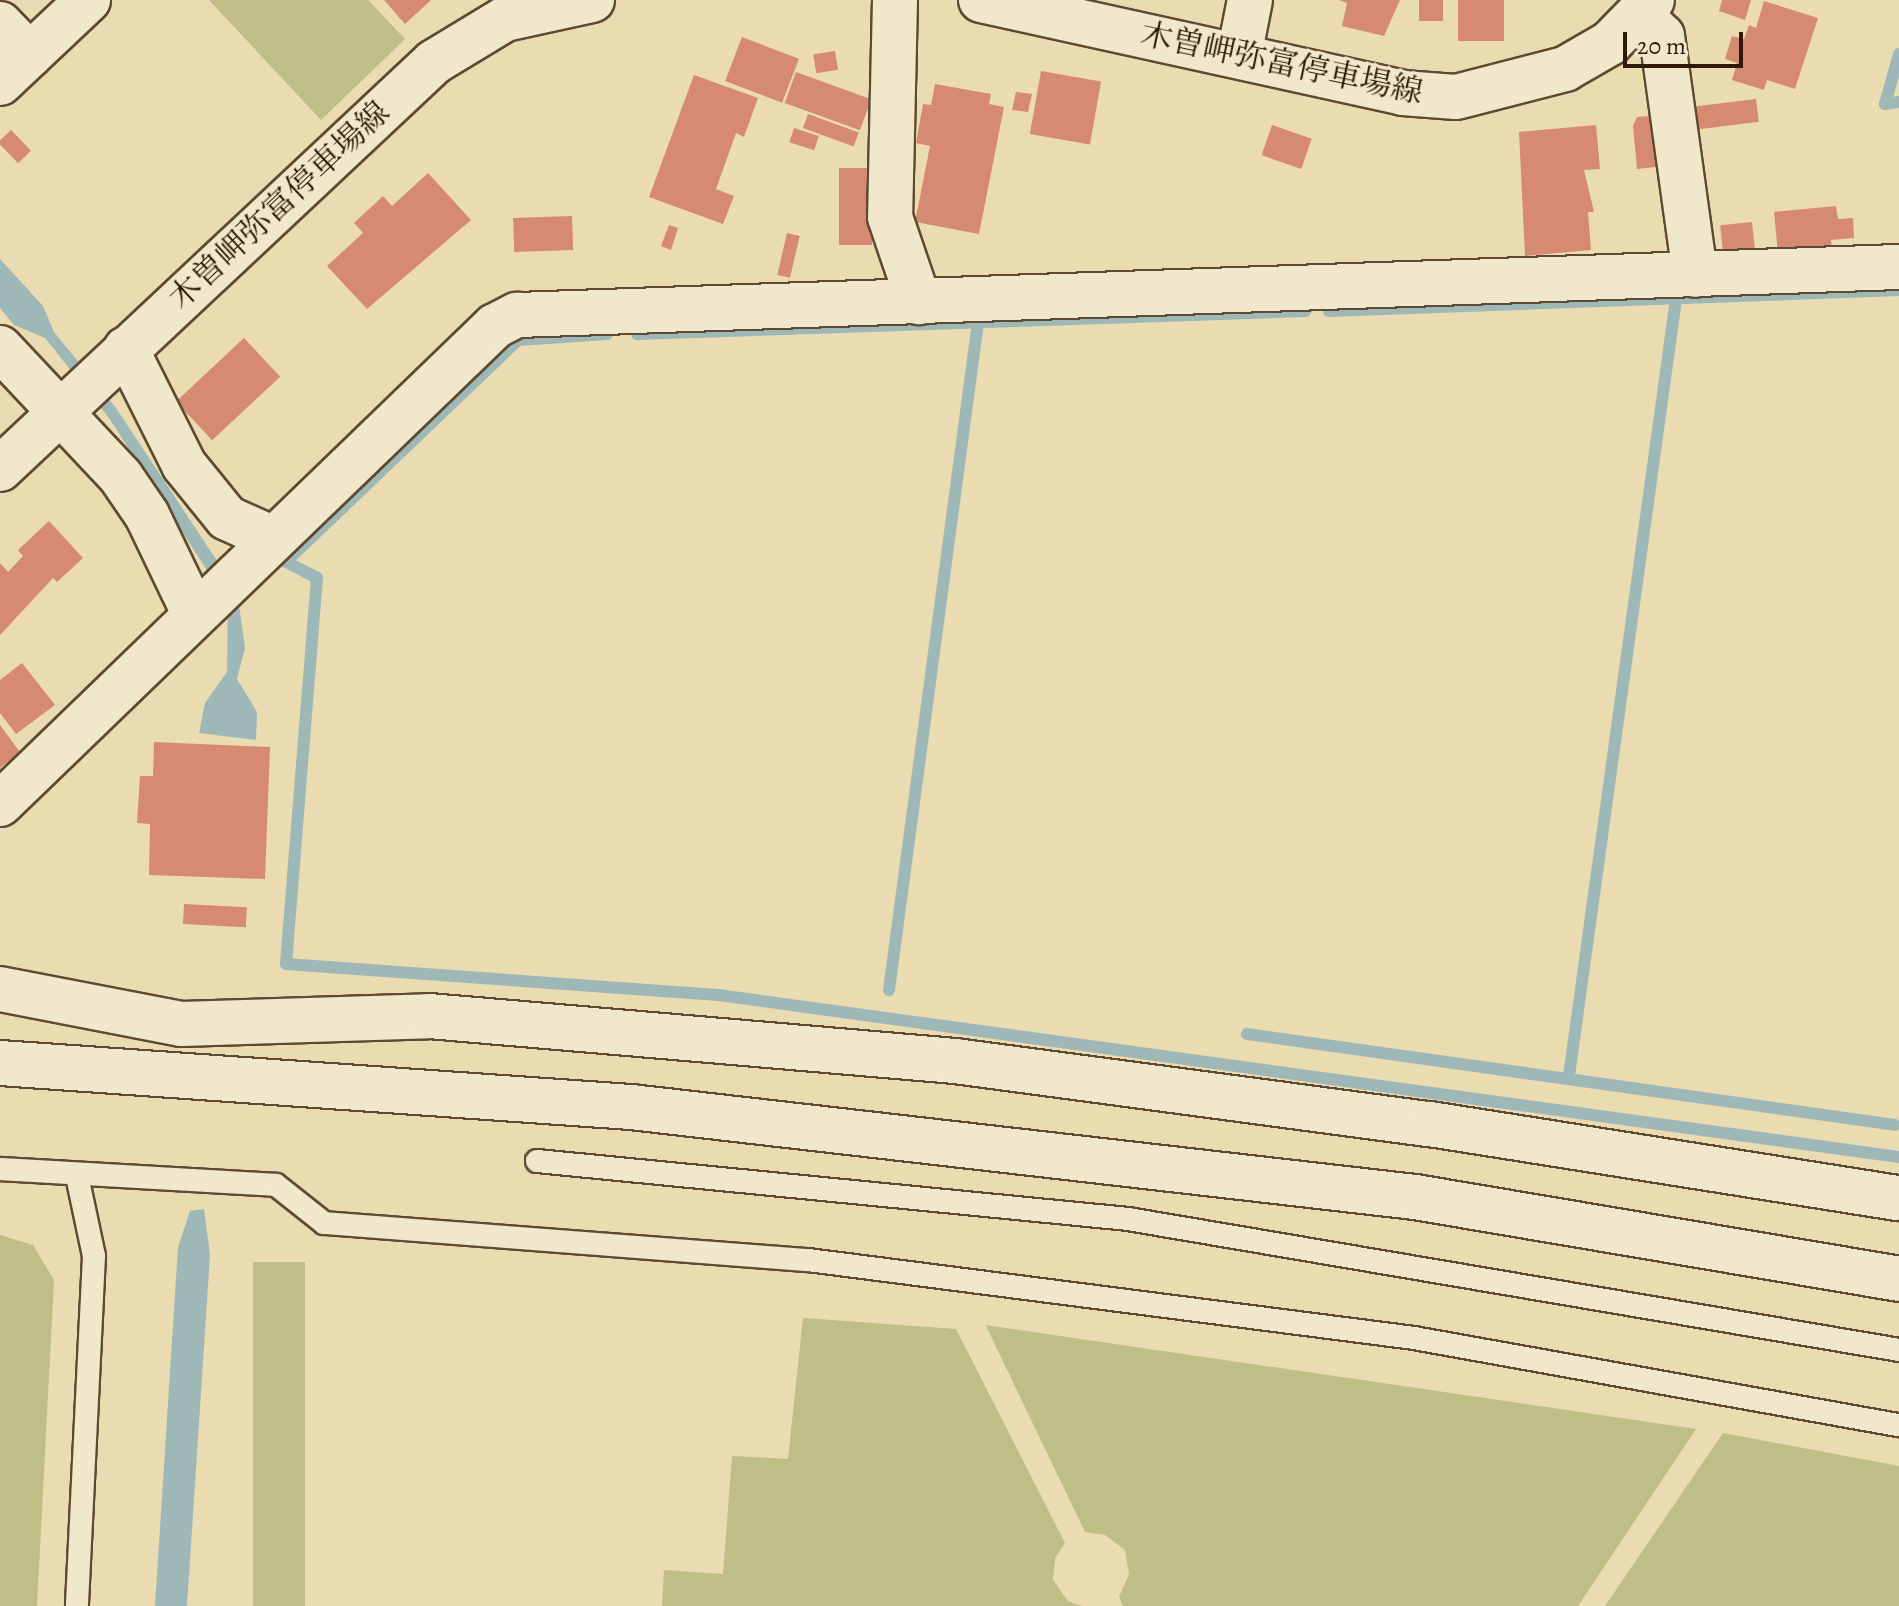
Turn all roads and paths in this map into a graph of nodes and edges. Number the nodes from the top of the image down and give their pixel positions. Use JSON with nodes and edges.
{"nodes":[{"id":1,"x":88,"y":0,"type":"edge"},
{"id":2,"x":592,"y":0,"type":"edge"},
{"id":3,"x":895,"y":0,"type":"edge"},
{"id":4,"x":981,"y":0,"type":"edge"},
{"id":5,"x":1250,"y":0,"type":"edge"},
{"id":6,"x":1646,"y":8,"type":"edge"},
{"id":7,"x":12,"y":51,"type":"edge"},
{"id":8,"x":1239,"y":56,"type":"junction"},
{"id":9,"x":1899,"y":267,"type":"edge"},
{"id":10,"x":1695,"y":275,"type":"junction"},
{"id":11,"x":919,"y":302,"type":"junction"},
{"id":12,"x":0,"y":348,"type":"edge"},
{"id":13,"x":115,"y":359,"type":"junction"},
{"id":14,"x":65,"y":406,"type":"junction"},
{"id":15,"x":0,"y":469,"type":"edge"},
{"id":16,"x":274,"y":539,"type":"junction"},
{"id":17,"x":217,"y":594,"type":"junction"},
{"id":18,"x":0,"y":804,"type":"edge"},
{"id":19,"x":0,"y":989,"type":"edge"},
{"id":20,"x":0,"y":1063,"type":"edge"},
{"id":21,"x":537,"y":1161,"type":"dead end"},
{"id":22,"x":0,"y":1169,"type":"edge"},
{"id":23,"x":77,"y":1176,"type":"junction"},
{"id":24,"x":1899,"y":1198,"type":"edge"},
{"id":25,"x":1899,"y":1279,"type":"edge"},
{"id":26,"x":1899,"y":1350,"type":"edge"},
{"id":27,"x":1899,"y":1425,"type":"edge"},
{"id":28,"x":77,"y":1606,"type":"edge"}],
"edges":[{"from":1,"to":7,"type":"street"},
{"from":2,"to":13,"type":"street","name":"木曽岬弥富停車場線"},
{"from":3,"to":11,"type":"street"},
{"from":4,"to":8,"type":"street","name":"木曽岬弥富停車場線"},
{"from":5,"to":8,"type":"street"},
{"from":6,"to":8,"type":"street","name":"木曽岬弥富停車場線"},
{"from":6,"to":10,"type":"street"},
{"from":9,"to":10,"type":"street"},
{"from":10,"to":11,"type":"street"},
{"from":11,"to":16,"type":"street"},
{"from":12,"to":14,"type":"street"},
{"from":13,"to":14,"type":"street","name":"木曽岬弥富停車場線"},
{"from":13,"to":16,"type":"street"},
{"from":14,"to":15,"type":"street","name":"木曽岬弥富停車場線"},
{"from":14,"to":17,"type":"street"},
{"from":16,"to":17,"type":"street"},
{"from":17,"to":18,"type":"street"},
{"from":19,"to":24,"type":"street"},
{"from":20,"to":25,"type":"street"},
{"from":21,"to":26,"type":"lane"},
{"from":22,"to":23,"type":"lane"},
{"from":23,"to":27,"type":"lane"},
{"from":23,"to":28,"type":"lane"}]}
